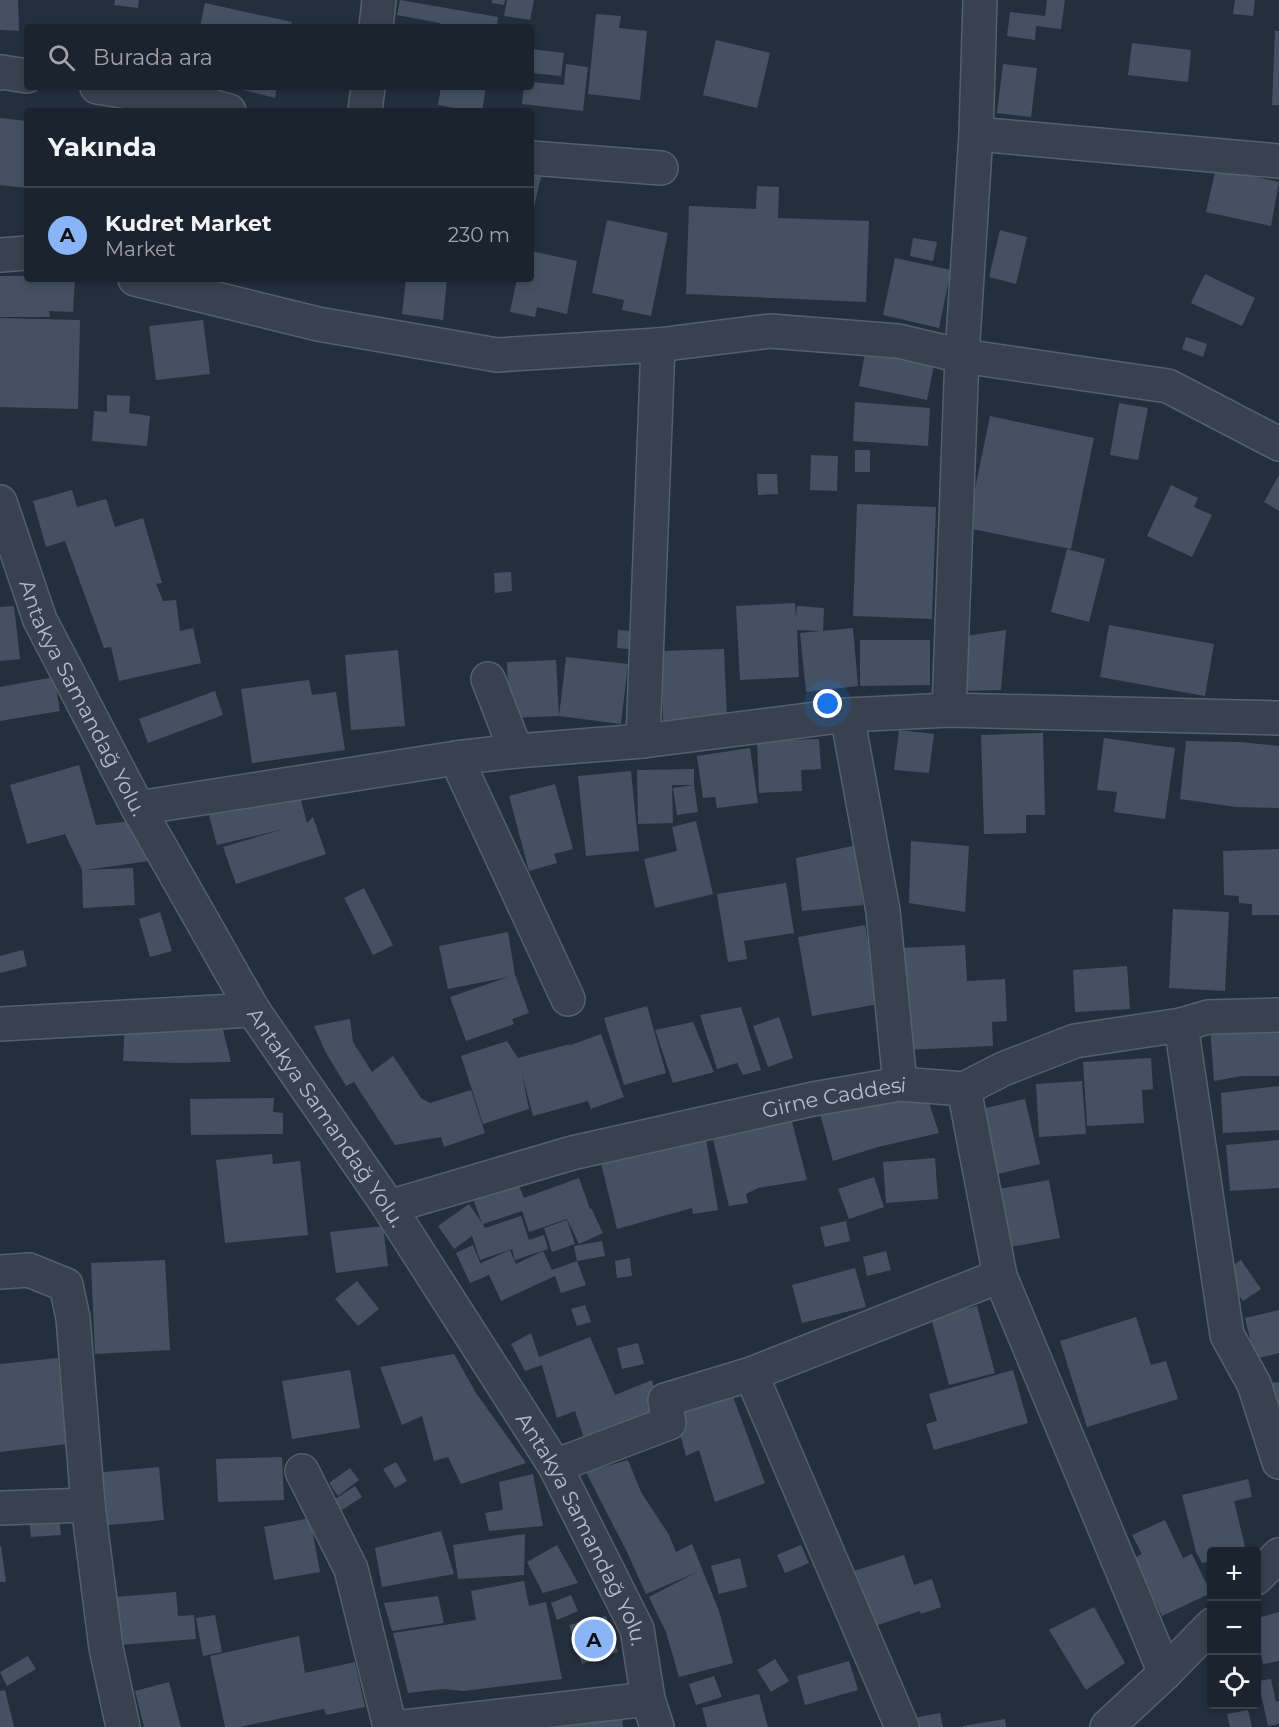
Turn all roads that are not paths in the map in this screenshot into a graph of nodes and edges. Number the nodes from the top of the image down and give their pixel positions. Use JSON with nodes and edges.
{"nodes":[{"id":1,"x":379,"y":0,"type":"edge"},
{"id":2,"x":980,"y":0,"type":"edge"},
{"id":3,"x":376,"y":24,"type":"edge"},
{"id":4,"x":0,"y":73,"type":"edge"},
{"id":5,"x":24,"y":76,"type":"edge"},
{"id":6,"x":115,"y":90,"type":"edge"},
{"id":7,"x":368,"y":90,"type":"edge"},
{"id":8,"x":216,"y":108,"type":"edge"},
{"id":9,"x":365,"y":108,"type":"edge"},
{"id":10,"x":976,"y":134,"type":"junction"},
{"id":11,"x":534,"y":158,"type":"edge"},
{"id":12,"x":1279,"y":161,"type":"edge"},
{"id":13,"x":661,"y":168,"type":"dead end"},
{"id":14,"x":24,"y":253,"type":"edge"},
{"id":15,"x":0,"y":255,"type":"edge"},
{"id":16,"x":147,"y":282,"type":"edge"},
{"id":17,"x":658,"y":345,"type":"junction"},
{"id":18,"x":962,"y":356,"type":"junction"},
{"id":19,"x":1279,"y":444,"type":"edge"},
{"id":20,"x":0,"y":501,"type":"edge"},
{"id":21,"x":488,"y":679,"type":"dead end"},
{"id":22,"x":949,"y":710,"type":"junction"},
{"id":23,"x":848,"y":715,"type":"junction"},
{"id":24,"x":1279,"y":718,"type":"edge"},
{"id":25,"x":643,"y":741,"type":"junction"},
{"id":26,"x":516,"y":751,"type":"junction"},
{"id":27,"x":456,"y":758,"type":"junction"},
{"id":28,"x":138,"y":808,"type":"junction"},
{"id":29,"x":568,"y":999,"type":"dead end"},
{"id":30,"x":253,"y":1010,"type":"junction"},
{"id":31,"x":1279,"y":1014,"type":"edge"},
{"id":32,"x":0,"y":1024,"type":"edge"},
{"id":33,"x":1181,"y":1025,"type":"junction"},
{"id":34,"x":900,"y":1084,"type":"junction"},
{"id":35,"x":964,"y":1089,"type":"junction"},
{"id":36,"x":389,"y":1207,"type":"junction"},
{"id":37,"x":0,"y":1272,"type":"edge"},
{"id":38,"x":1000,"y":1276,"type":"junction"},
{"id":39,"x":751,"y":1374,"type":"junction"},
{"id":40,"x":1279,"y":1462,"type":"edge"},
{"id":41,"x":555,"y":1466,"type":"junction"},
{"id":42,"x":302,"y":1471,"type":"dead end"},
{"id":43,"x":88,"y":1504,"type":"junction"},
{"id":44,"x":0,"y":1508,"type":"edge"},
{"id":45,"x":1279,"y":1555,"type":"edge"},
{"id":46,"x":1261,"y":1574,"type":"edge"},
{"id":47,"x":1207,"y":1630,"type":"edge"},
{"id":48,"x":1165,"y":1673,"type":"junction"},
{"id":49,"x":653,"y":1713,"type":"edge"},
{"id":50,"x":1122,"y":1722,"type":"edge"},
{"id":51,"x":123,"y":1727,"type":"edge"},
{"id":52,"x":390,"y":1727,"type":"edge"},
{"id":53,"x":404,"y":1727,"type":"edge"},
{"id":54,"x":902,"y":1727,"type":"edge"}],
"edges":[{"from":1,"to":3,"type":"street"},
{"from":2,"to":10,"type":"street"},
{"from":4,"to":5,"type":"street"},
{"from":6,"to":8,"type":"street"},
{"from":7,"to":9,"type":"street"},
{"from":10,"to":12,"type":"street"},
{"from":10,"to":18,"type":"street"},
{"from":11,"to":13,"type":"street"},
{"from":14,"to":15,"type":"street"},
{"from":16,"to":17,"type":"street"},
{"from":17,"to":18,"type":"street"},
{"from":17,"to":25,"type":"street"},
{"from":18,"to":19,"type":"street"},
{"from":18,"to":22,"type":"street"},
{"from":20,"to":28,"type":"street","name":"Antakya Samandağ Yolu."},
{"from":21,"to":26,"type":"street"},
{"from":22,"to":23,"type":"street"},
{"from":22,"to":24,"type":"street"},
{"from":23,"to":25,"type":"street"},
{"from":23,"to":34,"type":"street"},
{"from":25,"to":26,"type":"street"},
{"from":26,"to":27,"type":"street"},
{"from":27,"to":28,"type":"street"},
{"from":27,"to":29,"type":"street"},
{"from":28,"to":30,"type":"street","name":"Antakya Samandağ Yolu."},
{"from":30,"to":32,"type":"street"},
{"from":30,"to":36,"type":"street","name":"Antakya Samandağ Yolu."},
{"from":31,"to":33,"type":"street"},
{"from":33,"to":35,"type":"street"},
{"from":33,"to":40,"type":"street"},
{"from":34,"to":35,"type":"street","name":"Girne Caddesi"},
{"from":34,"to":36,"type":"street","name":"Girne Caddesi"},
{"from":35,"to":38,"type":"street"},
{"from":36,"to":41,"type":"street","name":"Antakya Samandağ Yolu."},
{"from":37,"to":43,"type":"street"},
{"from":38,"to":39,"type":"street"},
{"from":38,"to":48,"type":"street"},
{"from":39,"to":41,"type":"street"},
{"from":39,"to":54,"type":"street"},
{"from":41,"to":49,"type":"street","name":"Antakya Samandağ Yolu."},
{"from":42,"to":52,"type":"street"},
{"from":43,"to":44,"type":"street"},
{"from":43,"to":51,"type":"street"},
{"from":45,"to":46,"type":"street"},
{"from":47,"to":48,"type":"street"},
{"from":48,"to":50,"type":"street"},
{"from":49,"to":53,"type":"street"}]}
